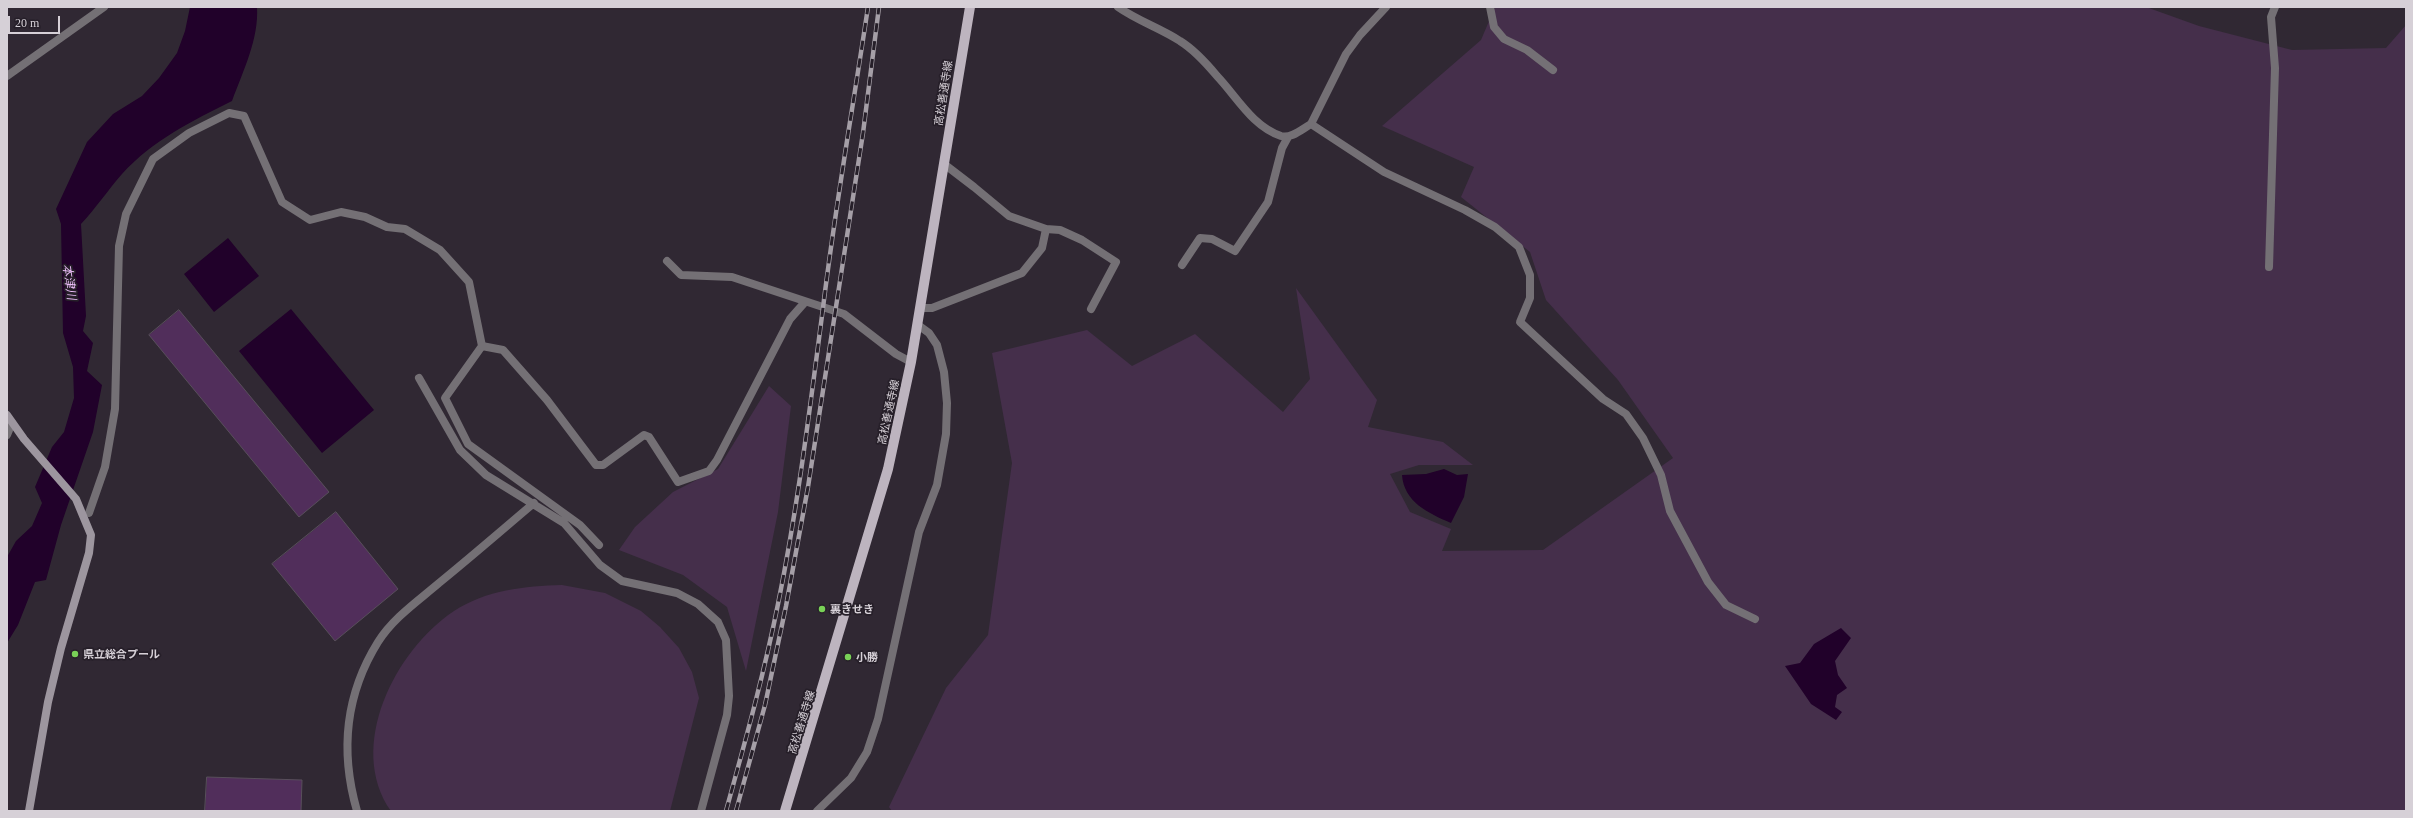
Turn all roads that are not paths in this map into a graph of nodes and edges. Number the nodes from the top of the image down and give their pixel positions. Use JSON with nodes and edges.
{"nodes":[{"id":1,"x":104,"y":7,"type":"edge"},
{"id":2,"x":970,"y":7,"type":"edge"},
{"id":3,"x":1118,"y":7,"type":"edge"},
{"id":4,"x":1386,"y":7,"type":"edge"},
{"id":5,"x":1490,"y":7,"type":"edge"},
{"id":6,"x":2275,"y":7,"type":"edge"},
{"id":7,"x":1553,"y":70,"type":"dead end"},
{"id":8,"x":7,"y":76,"type":"edge"},
{"id":9,"x":1311,"y":124,"type":"junction"},
{"id":10,"x":1288,"y":137,"type":"junction"},
{"id":11,"x":944,"y":164,"type":"junction"},
{"id":12,"x":1046,"y":229,"type":"junction"},
{"id":13,"x":667,"y":261,"type":"dead end"},
{"id":14,"x":1182,"y":265,"type":"dead end"},
{"id":15,"x":2269,"y":266,"type":"dead end"},
{"id":16,"x":805,"y":302,"type":"junction"},
{"id":17,"x":920,"y":308,"type":"junction"},
{"id":18,"x":1091,"y":309,"type":"dead end"},
{"id":19,"x":918,"y":325,"type":"junction"},
{"id":20,"x":482,"y":346,"type":"junction"},
{"id":21,"x":911,"y":362,"type":"junction"},
{"id":22,"x":419,"y":378,"type":"dead end"},
{"id":23,"x":7,"y":415,"type":"edge"},
{"id":24,"x":12,"y":423,"type":"junction"},
{"id":25,"x":7,"y":435,"type":"edge"},
{"id":26,"x":493,"y":462,"type":"junction"},
{"id":27,"x":486,"y":475,"type":"junction"},
{"id":28,"x":534,"y":503,"type":"junction"},
{"id":29,"x":89,"y":513,"type":"dead end"},
{"id":30,"x":599,"y":545,"type":"dead end"},
{"id":31,"x":1755,"y":619,"type":"dead end"},
{"id":32,"x":29,"y":811,"type":"edge"},
{"id":33,"x":357,"y":811,"type":"edge"},
{"id":34,"x":701,"y":811,"type":"edge"},
{"id":35,"x":785,"y":811,"type":"edge"},
{"id":36,"x":817,"y":811,"type":"edge"}],
"edges":[{"from":1,"to":8,"type":"street"},
{"from":2,"to":11,"type":"main road","name":"高松善通寺線"},
{"from":3,"to":10,"type":"street"},
{"from":4,"to":9,"type":"street"},
{"from":5,"to":7,"type":"street"},
{"from":6,"to":15,"type":"street"},
{"from":9,"to":10,"type":"street"},
{"from":9,"to":31,"type":"street"},
{"from":10,"to":14,"type":"street"},
{"from":11,"to":12,"type":"street"},
{"from":11,"to":17,"type":"main road","name":"高松善通寺線"},
{"from":12,"to":17,"type":"street"},
{"from":12,"to":18,"type":"street"},
{"from":13,"to":16,"type":"street"},
{"from":16,"to":20,"type":"street"},
{"from":16,"to":21,"type":"street"},
{"from":17,"to":19,"type":"main road","name":"高松善通寺線"},
{"from":19,"to":21,"type":"main road","name":"高松善通寺線"},
{"from":19,"to":36,"type":"street"},
{"from":20,"to":26,"type":"street"},
{"from":20,"to":29,"type":"street"},
{"from":21,"to":35,"type":"main road","name":"高松善通寺線"},
{"from":22,"to":27,"type":"street"},
{"from":23,"to":24,"type":"street"},
{"from":24,"to":25,"type":"street"},
{"from":24,"to":32,"type":"street"},
{"from":26,"to":27,"type":"street"},
{"from":26,"to":30,"type":"street"},
{"from":27,"to":28,"type":"street"},
{"from":28,"to":33,"type":"street"},
{"from":28,"to":34,"type":"street"}]}
